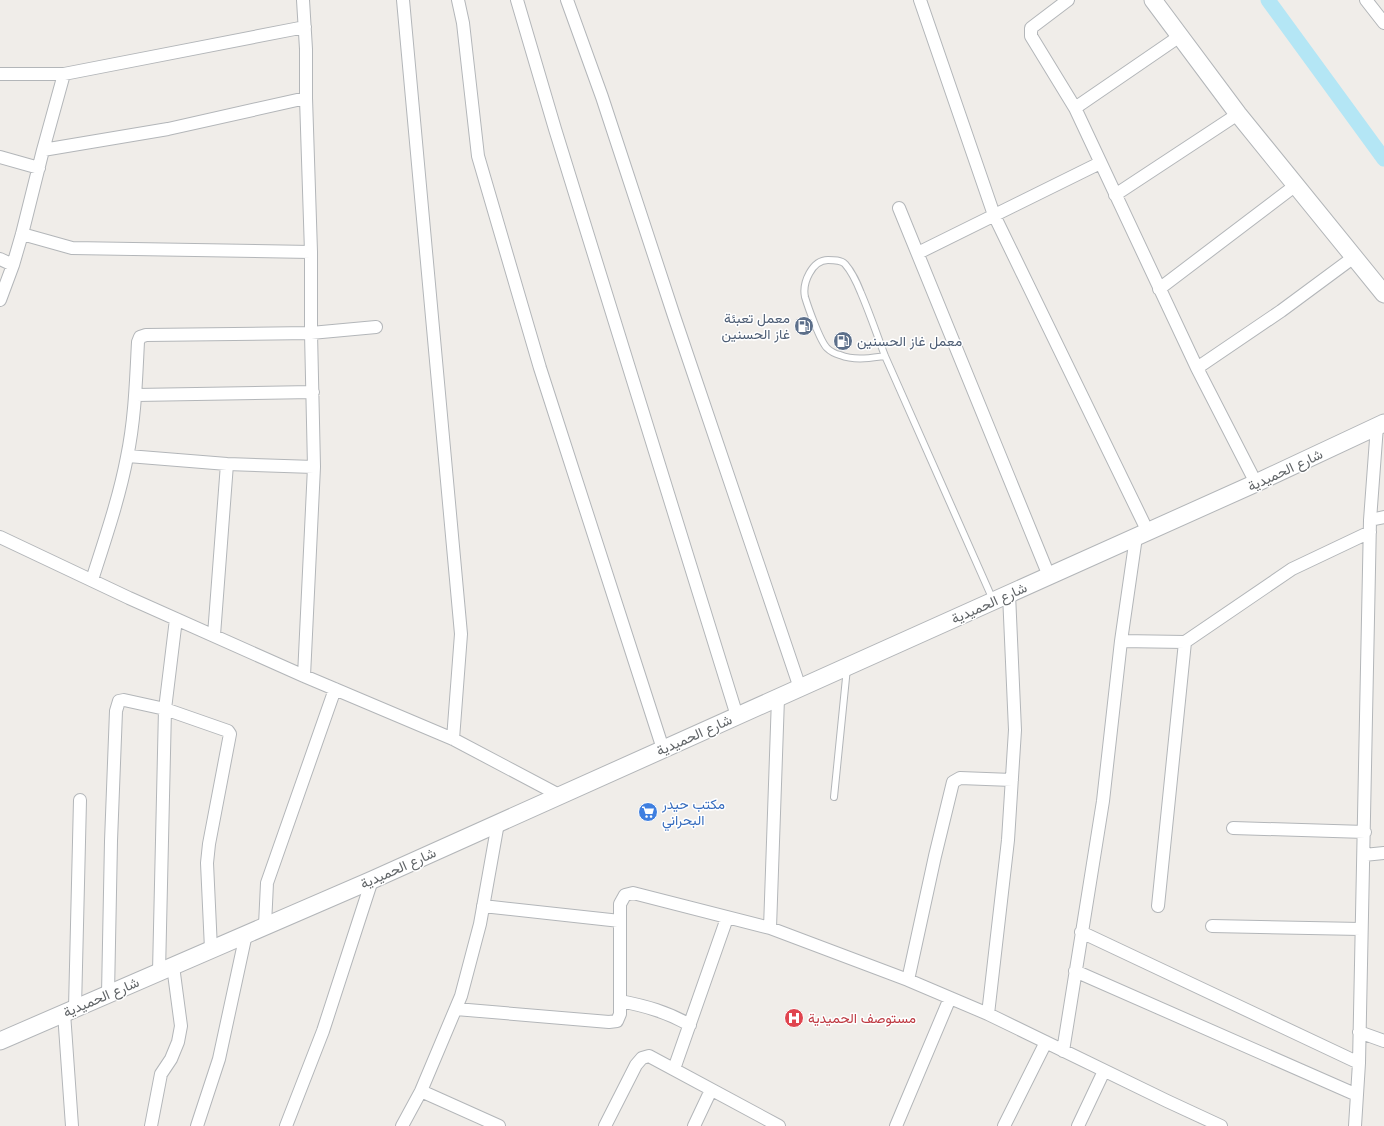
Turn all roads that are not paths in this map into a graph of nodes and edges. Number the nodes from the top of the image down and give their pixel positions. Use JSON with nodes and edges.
{"nodes":[{"id":1,"x":303,"y":0,"type":"edge"},
{"id":2,"x":403,"y":0,"type":"edge"},
{"id":3,"x":458,"y":0,"type":"edge"},
{"id":4,"x":517,"y":0,"type":"edge"},
{"id":5,"x":567,"y":0,"type":"edge"},
{"id":6,"x":920,"y":0,"type":"edge"},
{"id":7,"x":1068,"y":0,"type":"edge"},
{"id":8,"x":1154,"y":0,"type":"edge"},
{"id":9,"x":1366,"y":0,"type":"edge"},
{"id":10,"x":1384,"y":24,"type":"edge"},
{"id":11,"x":305,"y":27,"type":"junction"},
{"id":12,"x":1180,"y":36,"type":"junction"},
{"id":13,"x":0,"y":74,"type":"edge"},
{"id":14,"x":64,"y":74,"type":"junction"},
{"id":15,"x":306,"y":98,"type":"junction"},
{"id":16,"x":1075,"y":108,"type":"junction"},
{"id":17,"x":1238,"y":114,"type":"junction"},
{"id":18,"x":43,"y":150,"type":"junction"},
{"id":19,"x":0,"y":157,"type":"edge"},
{"id":20,"x":1100,"y":163,"type":"junction"},
{"id":21,"x":39,"y":168,"type":"junction"},
{"id":22,"x":1296,"y":185,"type":"junction"},
{"id":23,"x":1116,"y":195,"type":"junction"},
{"id":24,"x":899,"y":208,"type":"dead end"},
{"id":25,"x":994,"y":215,"type":"junction"},
{"id":26,"x":22,"y":234,"type":"junction"},
{"id":27,"x":311,"y":252,"type":"junction"},
{"id":28,"x":918,"y":253,"type":"junction"},
{"id":29,"x":1354,"y":257,"type":"junction"},
{"id":30,"x":0,"y":259,"type":"edge"},
{"id":31,"x":13,"y":264,"type":"junction"},
{"id":32,"x":1159,"y":288,"type":"junction"},
{"id":33,"x":1384,"y":294,"type":"edge"},
{"id":34,"x":0,"y":300,"type":"edge"},
{"id":35,"x":376,"y":327,"type":"dead end"},
{"id":36,"x":311,"y":333,"type":"junction"},
{"id":37,"x":885,"y":356,"type":"junction"},
{"id":38,"x":1197,"y":368,"type":"junction"},
{"id":39,"x":313,"y":392,"type":"junction"},
{"id":40,"x":136,"y":395,"type":"junction"},
{"id":41,"x":1381,"y":425,"type":"edge"},
{"id":42,"x":128,"y":456,"type":"junction"},
{"id":43,"x":228,"y":464,"type":"junction"},
{"id":44,"x":314,"y":467,"type":"junction"},
{"id":45,"x":1256,"y":483,"type":"junction"},
{"id":46,"x":1384,"y":517,"type":"edge"},
{"id":47,"x":1370,"y":526,"type":"junction"},
{"id":48,"x":1142,"y":534,"type":"junction"},
{"id":49,"x":0,"y":537,"type":"edge"},
{"id":50,"x":1049,"y":576,"type":"junction"},
{"id":51,"x":92,"y":580,"type":"junction"},
{"id":52,"x":1001,"y":598,"type":"junction"},
{"id":53,"x":176,"y":619,"type":"junction"},
{"id":54,"x":214,"y":636,"type":"junction"},
{"id":55,"x":1121,"y":641,"type":"junction"},
{"id":56,"x":1185,"y":642,"type":"junction"},
{"id":57,"x":847,"y":666,"type":"junction"},
{"id":58,"x":304,"y":676,"type":"junction"},
{"id":59,"x":800,"y":688,"type":"junction"},
{"id":60,"x":335,"y":689,"type":"junction"},
{"id":61,"x":778,"y":698,"type":"junction"},
{"id":62,"x":165,"y":709,"type":"junction"},
{"id":63,"x":737,"y":716,"type":"junction"},
{"id":64,"x":453,"y":738,"type":"junction"},
{"id":65,"x":663,"y":749,"type":"junction"},
{"id":66,"x":1012,"y":780,"type":"junction"},
{"id":67,"x":559,"y":795,"type":"junction"},
{"id":68,"x":834,"y":797,"type":"dead end"},
{"id":69,"x":80,"y":800,"type":"dead end"},
{"id":70,"x":498,"y":823,"type":"junction"},
{"id":71,"x":1233,"y":828,"type":"dead end"},
{"id":72,"x":1365,"y":832,"type":"junction"},
{"id":73,"x":1384,"y":853,"type":"edge"},
{"id":74,"x":1364,"y":855,"type":"junction"},
{"id":75,"x":372,"y":880,"type":"junction"},
{"id":76,"x":482,"y":906,"type":"junction"},
{"id":77,"x":1158,"y":906,"type":"dead end"},
{"id":78,"x":727,"y":918,"type":"junction"},
{"id":79,"x":620,"y":921,"type":"junction"},
{"id":80,"x":266,"y":925,"type":"junction"},
{"id":81,"x":1212,"y":926,"type":"dead end"},
{"id":82,"x":770,"y":928,"type":"junction"},
{"id":83,"x":1361,"y":929,"type":"junction"},
{"id":84,"x":1081,"y":932,"type":"junction"},
{"id":85,"x":246,"y":934,"type":"junction"},
{"id":86,"x":211,"y":949,"type":"junction"},
{"id":87,"x":166,"y":969,"type":"junction"},
{"id":88,"x":1075,"y":971,"type":"junction"},
{"id":89,"x":908,"y":980,"type":"junction"},
{"id":90,"x":108,"y":994,"type":"junction"},
{"id":91,"x":950,"y":998,"type":"junction"},
{"id":92,"x":620,"y":1001,"type":"junction"},
{"id":93,"x":456,"y":1009,"type":"junction"},
{"id":94,"x":70,"y":1011,"type":"junction"},
{"id":95,"x":988,"y":1014,"type":"junction"},
{"id":96,"x":690,"y":1025,"type":"junction"},
{"id":97,"x":1359,"y":1032,"type":"junction"},
{"id":98,"x":0,"y":1041,"type":"edge"},
{"id":99,"x":1384,"y":1041,"type":"edge"},
{"id":100,"x":1046,"y":1042,"type":"junction"},
{"id":101,"x":1063,"y":1051,"type":"junction"},
{"id":102,"x":1360,"y":1063,"type":"junction"},
{"id":103,"x":674,"y":1069,"type":"junction"},
{"id":104,"x":1104,"y":1071,"type":"junction"},
{"id":105,"x":711,"y":1090,"type":"junction"},
{"id":106,"x":421,"y":1091,"type":"junction"},
{"id":107,"x":1357,"y":1095,"type":"junction"},
{"id":108,"x":72,"y":1126,"type":"edge"},
{"id":109,"x":151,"y":1126,"type":"edge"},
{"id":110,"x":197,"y":1126,"type":"edge"},
{"id":111,"x":286,"y":1126,"type":"edge"},
{"id":112,"x":402,"y":1126,"type":"edge"},
{"id":113,"x":499,"y":1126,"type":"edge"},
{"id":114,"x":605,"y":1126,"type":"edge"},
{"id":115,"x":694,"y":1126,"type":"edge"},
{"id":116,"x":779,"y":1126,"type":"edge"},
{"id":117,"x":896,"y":1126,"type":"edge"},
{"id":118,"x":1004,"y":1126,"type":"edge"},
{"id":119,"x":1078,"y":1126,"type":"edge"},
{"id":120,"x":1221,"y":1126,"type":"edge"},
{"id":121,"x":1355,"y":1126,"type":"edge"}],
"edges":[{"from":1,"to":11,"type":"street"},
{"from":2,"to":64,"type":"street"},
{"from":3,"to":65,"type":"street"},
{"from":4,"to":63,"type":"street"},
{"from":5,"to":59,"type":"street"},
{"from":6,"to":25,"type":"street"},
{"from":7,"to":16,"type":"street"},
{"from":8,"to":12,"type":"street"},
{"from":9,"to":10,"type":"street"},
{"from":11,"to":14,"type":"street"},
{"from":11,"to":15,"type":"street"},
{"from":12,"to":16,"type":"street"},
{"from":12,"to":17,"type":"street"},
{"from":13,"to":14,"type":"street"},
{"from":14,"to":18,"type":"street"},
{"from":15,"to":18,"type":"street"},
{"from":15,"to":27,"type":"street"},
{"from":16,"to":20,"type":"street"},
{"from":17,"to":22,"type":"street"},
{"from":17,"to":23,"type":"street"},
{"from":18,"to":21,"type":"street"},
{"from":19,"to":21,"type":"street"},
{"from":20,"to":23,"type":"street"},
{"from":20,"to":25,"type":"street"},
{"from":21,"to":26,"type":"street"},
{"from":22,"to":29,"type":"street"},
{"from":22,"to":32,"type":"street"},
{"from":23,"to":32,"type":"street"},
{"from":24,"to":28,"type":"street"},
{"from":25,"to":28,"type":"street"},
{"from":25,"to":48,"type":"street"},
{"from":26,"to":27,"type":"street"},
{"from":26,"to":31,"type":"street"},
{"from":27,"to":36,"type":"street"},
{"from":28,"to":50,"type":"street"},
{"from":29,"to":33,"type":"street"},
{"from":29,"to":38,"type":"street"},
{"from":30,"to":31,"type":"street"},
{"from":31,"to":34,"type":"street"},
{"from":32,"to":38,"type":"street"},
{"from":35,"to":36,"type":"street"},
{"from":36,"to":39,"type":"street"},
{"from":36,"to":40,"type":"street"},
{"from":37,"to":37,"type":"lane"},
{"from":37,"to":52,"type":"lane"},
{"from":38,"to":45,"type":"street"},
{"from":39,"to":40,"type":"street"},
{"from":39,"to":44,"type":"street"},
{"from":40,"to":42,"type":"street"},
{"from":41,"to":45,"type":"street","name":"شارع الحميدية"},
{"from":41,"to":47,"type":"street"},
{"from":42,"to":43,"type":"street"},
{"from":42,"to":51,"type":"street"},
{"from":43,"to":44,"type":"street"},
{"from":43,"to":54,"type":"street"},
{"from":44,"to":58,"type":"street"},
{"from":45,"to":48,"type":"street","name":"شارع الحميدية"},
{"from":46,"to":47,"type":"street"},
{"from":47,"to":56,"type":"street"},
{"from":47,"to":72,"type":"street"},
{"from":48,"to":50,"type":"street","name":"شارع الحميدية"},
{"from":48,"to":55,"type":"street"},
{"from":49,"to":51,"type":"street"},
{"from":50,"to":52,"type":"street","name":"شارع الحميدية"},
{"from":51,"to":53,"type":"street"},
{"from":52,"to":57,"type":"street","name":"شارع الحميدية"},
{"from":52,"to":66,"type":"street"},
{"from":53,"to":54,"type":"street"},
{"from":53,"to":62,"type":"street"},
{"from":54,"to":58,"type":"street"},
{"from":55,"to":56,"type":"street"},
{"from":55,"to":84,"type":"street"},
{"from":56,"to":77,"type":"street"},
{"from":57,"to":59,"type":"street","name":"شارع الحميدية"},
{"from":57,"to":68,"type":"lane"},
{"from":58,"to":60,"type":"street"},
{"from":59,"to":61,"type":"street","name":"شارع الحميدية"},
{"from":60,"to":64,"type":"street"},
{"from":60,"to":80,"type":"street"},
{"from":61,"to":63,"type":"street","name":"شارع الحميدية"},
{"from":61,"to":82,"type":"street"},
{"from":62,"to":86,"type":"street"},
{"from":62,"to":87,"type":"street"},
{"from":62,"to":90,"type":"street"},
{"from":63,"to":65,"type":"street","name":"شارع الحميدية"},
{"from":64,"to":67,"type":"street"},
{"from":65,"to":67,"type":"street","name":"شارع الحميدية"},
{"from":66,"to":89,"type":"street"},
{"from":66,"to":95,"type":"street"},
{"from":67,"to":70,"type":"street","name":"شارع الحميدية"},
{"from":69,"to":94,"type":"street"},
{"from":70,"to":75,"type":"street","name":"شارع الحميدية"},
{"from":70,"to":76,"type":"street"},
{"from":71,"to":72,"type":"street"},
{"from":72,"to":74,"type":"street"},
{"from":73,"to":74,"type":"street"},
{"from":74,"to":83,"type":"street"},
{"from":75,"to":80,"type":"street","name":"شارع الحميدية"},
{"from":75,"to":111,"type":"street"},
{"from":76,"to":79,"type":"street"},
{"from":76,"to":93,"type":"street"},
{"from":78,"to":79,"type":"street"},
{"from":78,"to":82,"type":"street"},
{"from":78,"to":96,"type":"street"},
{"from":79,"to":92,"type":"street"},
{"from":80,"to":85,"type":"street","name":"شارع الحميدية"},
{"from":81,"to":83,"type":"street"},
{"from":82,"to":89,"type":"street"},
{"from":83,"to":97,"type":"street"},
{"from":84,"to":88,"type":"street"},
{"from":84,"to":102,"type":"street"},
{"from":85,"to":86,"type":"street","name":"شارع الحميدية"},
{"from":85,"to":110,"type":"street"},
{"from":86,"to":87,"type":"street","name":"شارع الحميدية"},
{"from":87,"to":90,"type":"street","name":"شارع الحميدية"},
{"from":87,"to":109,"type":"street"},
{"from":88,"to":101,"type":"street"},
{"from":88,"to":107,"type":"street"},
{"from":89,"to":91,"type":"street"},
{"from":90,"to":94,"type":"street","name":"شارع الحميدية"},
{"from":91,"to":95,"type":"street"},
{"from":91,"to":117,"type":"street"},
{"from":92,"to":93,"type":"street"},
{"from":92,"to":96,"type":"street"},
{"from":93,"to":106,"type":"street"},
{"from":94,"to":98,"type":"street","name":"شارع الحميدية"},
{"from":94,"to":108,"type":"street"},
{"from":95,"to":100,"type":"street"},
{"from":96,"to":103,"type":"street"},
{"from":97,"to":99,"type":"street"},
{"from":97,"to":102,"type":"street"},
{"from":100,"to":101,"type":"street"},
{"from":100,"to":118,"type":"street"},
{"from":101,"to":104,"type":"street"},
{"from":102,"to":107,"type":"street"},
{"from":103,"to":105,"type":"street"},
{"from":103,"to":114,"type":"street"},
{"from":104,"to":119,"type":"street"},
{"from":104,"to":120,"type":"street"},
{"from":105,"to":115,"type":"street"},
{"from":105,"to":116,"type":"street"},
{"from":106,"to":112,"type":"street"},
{"from":106,"to":113,"type":"street"},
{"from":107,"to":121,"type":"street"}]}
